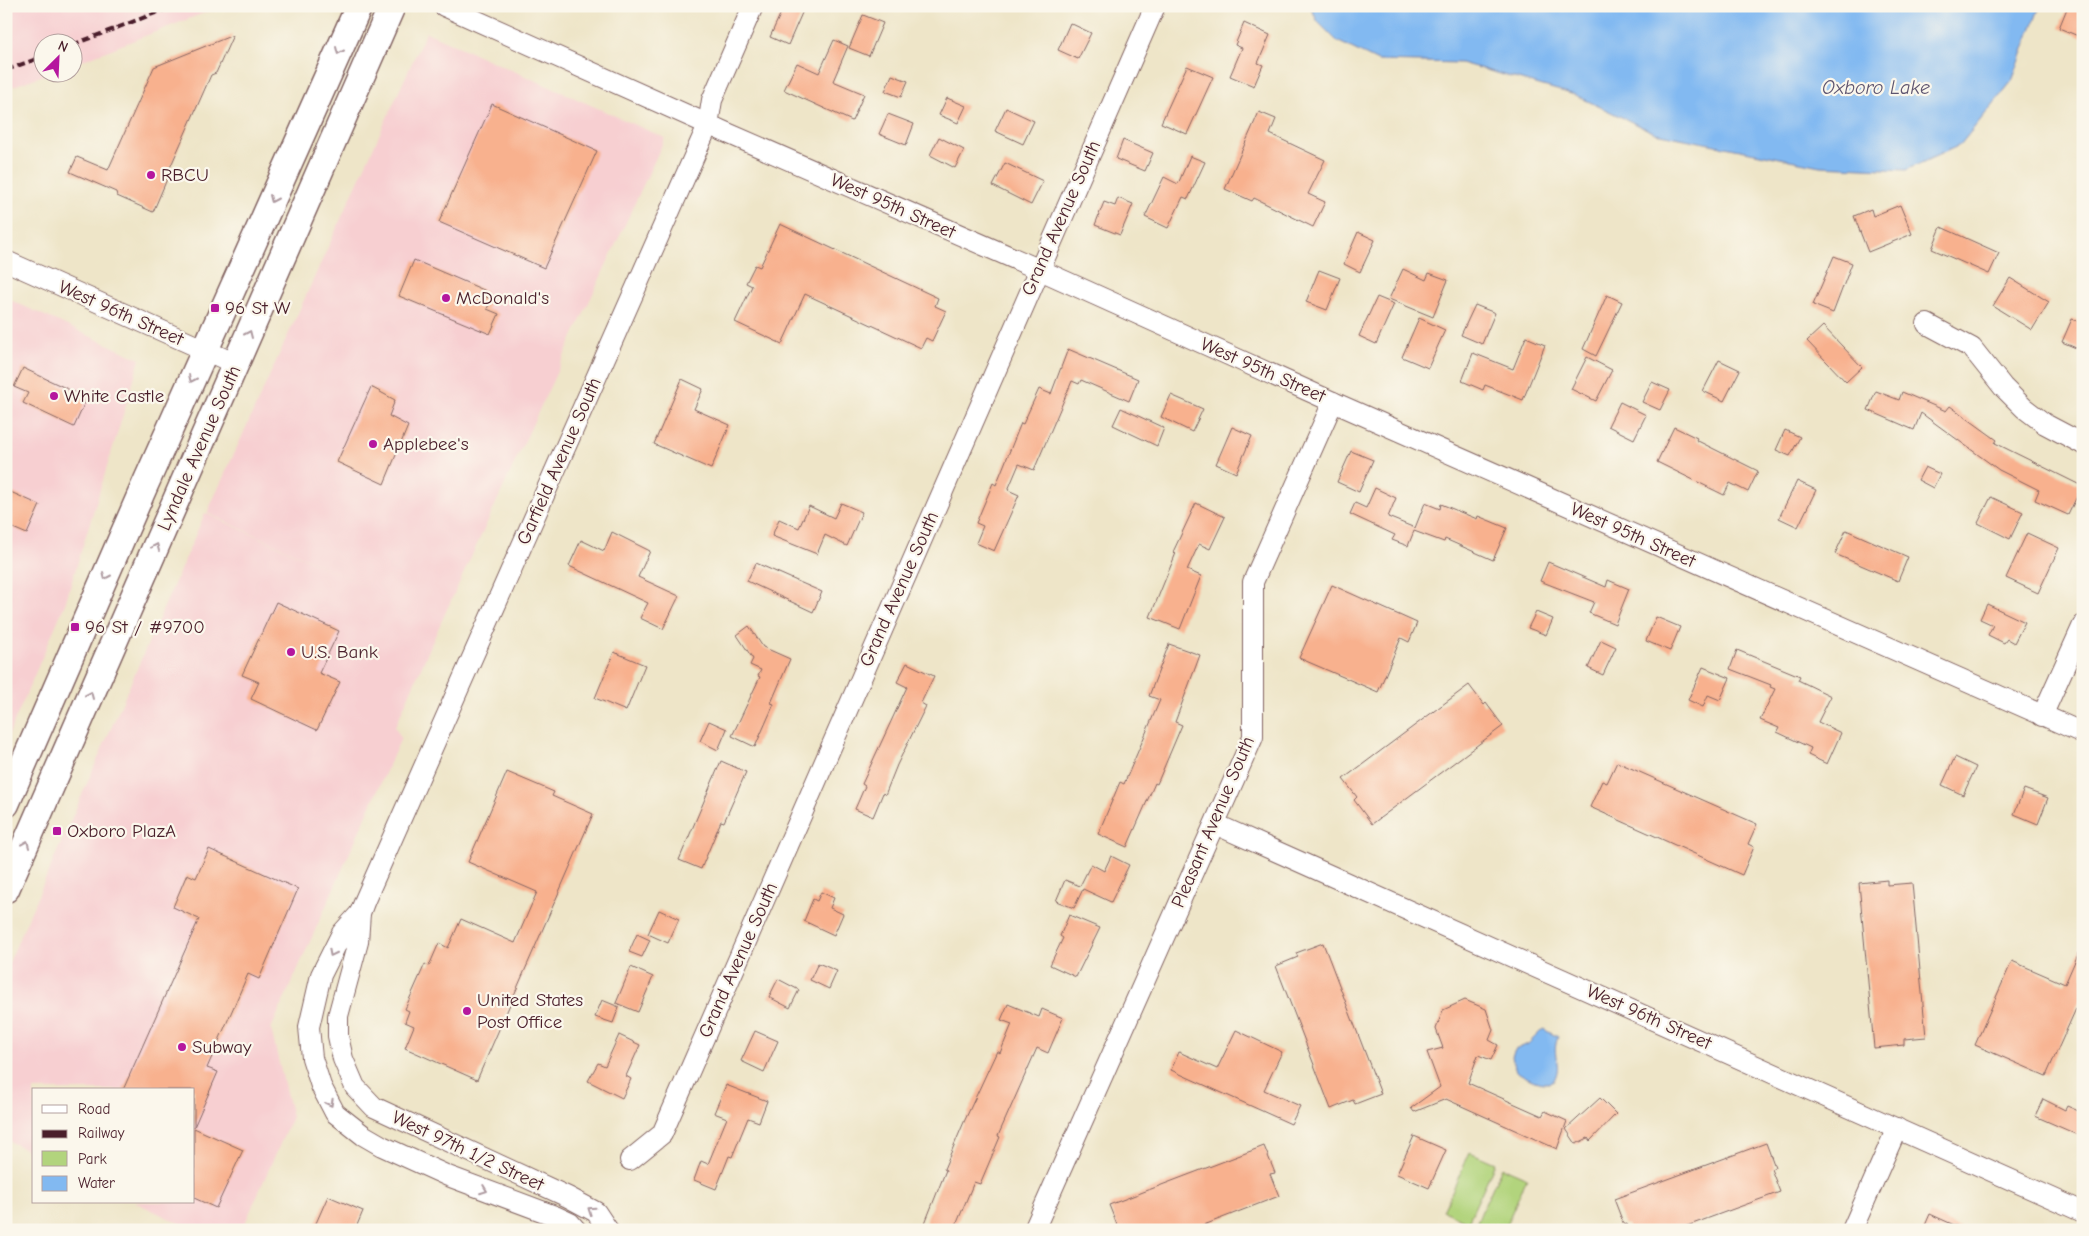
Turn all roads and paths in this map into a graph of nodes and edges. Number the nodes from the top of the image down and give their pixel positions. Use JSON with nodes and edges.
{"nodes":[{"id":1,"x":359,"y":6,"type":"edge"},
{"id":2,"x":392,"y":6,"type":"edge"},
{"id":3,"x":444,"y":6,"type":"edge"},
{"id":4,"x":752,"y":6,"type":"edge"},
{"id":5,"x":1155,"y":6,"type":"edge"},
{"id":6,"x":708,"y":125,"type":"junction"},
{"id":7,"x":6,"y":261,"type":"edge"},
{"id":8,"x":1038,"y":269,"type":"junction"},
{"id":9,"x":1927,"y":324,"type":"dead end"},
{"id":10,"x":205,"y":351,"type":"junction"},
{"id":11,"x":236,"y":364,"type":"junction"},
{"id":12,"x":1333,"y":402,"type":"junction"},
{"id":13,"x":2083,"y":444,"type":"edge"},
{"id":14,"x":2083,"y":625,"type":"edge"},
{"id":15,"x":55,"y":693,"type":"junction"},
{"id":16,"x":2042,"y":716,"type":"junction"},
{"id":17,"x":2083,"y":733,"type":"edge"},
{"id":18,"x":70,"y":742,"type":"junction"},
{"id":19,"x":6,"y":804,"type":"edge"},
{"id":20,"x":1215,"y":824,"type":"junction"},
{"id":21,"x":8,"y":882,"type":"edge"},
{"id":22,"x":360,"y":913,"type":"junction"},
{"id":23,"x":312,"y":1058,"type":"joint"},
{"id":24,"x":343,"y":1058,"type":"joint"},
{"id":25,"x":1897,"y":1128,"type":"junction"},
{"id":26,"x":460,"y":1147,"type":"junction"},
{"id":27,"x":630,"y":1160,"type":"dead end"},
{"id":28,"x":448,"y":1176,"type":"junction"},
{"id":29,"x":568,"y":1197,"type":"junction"},
{"id":30,"x":2083,"y":1212,"type":"edge"},
{"id":31,"x":555,"y":1216,"type":"junction"},
{"id":32,"x":576,"y":1230,"type":"edge"},
{"id":33,"x":608,"y":1230,"type":"edge"},
{"id":34,"x":1034,"y":1230,"type":"edge"},
{"id":35,"x":1852,"y":1230,"type":"edge"}],
"edges":[{"from":1,"to":10,"type":"main road","name":"Lyndale Avenue South","one_way":true},
{"from":11,"to":2,"type":"main road","name":"Lyndale Avenue South","one_way":true},
{"from":3,"to":6,"type":"street","name":"West 95th Street"},
{"from":4,"to":6,"type":"street","name":"Garfield Avenue South"},
{"from":5,"to":8,"type":"street","name":"Grand Avenue South"},
{"from":6,"to":8,"type":"street","name":"West 95th Street"},
{"from":6,"to":22,"type":"street","name":"Garfield Avenue South"},
{"from":7,"to":10,"type":"street","name":"West 96th Street"},
{"from":8,"to":12,"type":"street","name":"West 95th Street"},
{"from":8,"to":27,"type":"street","name":"Grand Avenue South"},
{"from":9,"to":13,"type":"street"},
{"from":10,"to":11,"type":"street","name":"West 96th Street"},
{"from":10,"to":15,"type":"main road","name":"Lyndale Avenue South","one_way":true},
{"from":18,"to":11,"type":"main road","name":"Lyndale Avenue South","one_way":true},
{"from":12,"to":16,"type":"street","name":"West 95th Street"},
{"from":12,"to":20,"type":"street","name":"Pleasant Avenue South"},
{"from":14,"to":16,"type":"street"},
{"from":15,"to":18,"type":"main road"},
{"from":15,"to":19,"type":"main road","name":"Lyndale Avenue South"},
{"from":16,"to":17,"type":"street","name":"West 95th Street"},
{"from":21,"to":18,"type":"main road","name":"Lyndale Avenue South","one_way":true},
{"from":20,"to":25,"type":"street","name":"West 96th Street"},
{"from":20,"to":34,"type":"street","name":"Pleasant Avenue South"},
{"from":22,"to":23,"type":"street","name":"Garfield Avenue South","one_way":true},
{"from":22,"to":24,"type":"street","name":"Garfield Avenue South"},
{"from":23,"to":28,"type":"street","name":"West 97th 1/2 Street","one_way":true},
{"from":24,"to":26,"type":"street","name":"West 97th 1/2 Street"},
{"from":25,"to":30,"type":"street","name":"West 96th Street"},
{"from":25,"to":35,"type":"street"},
{"from":26,"to":28,"type":"street"},
{"from":26,"to":29,"type":"street","name":"West 97th 1/2 Street"},
{"from":28,"to":31,"type":"street","name":"West 97th 1/2 Street","one_way":true},
{"from":29,"to":31,"type":"street"},
{"from":33,"to":29,"type":"street","name":"West 97th 1/2 Street","one_way":true},
{"from":31,"to":32,"type":"street","name":"West 97th 1/2 Street"}]}
